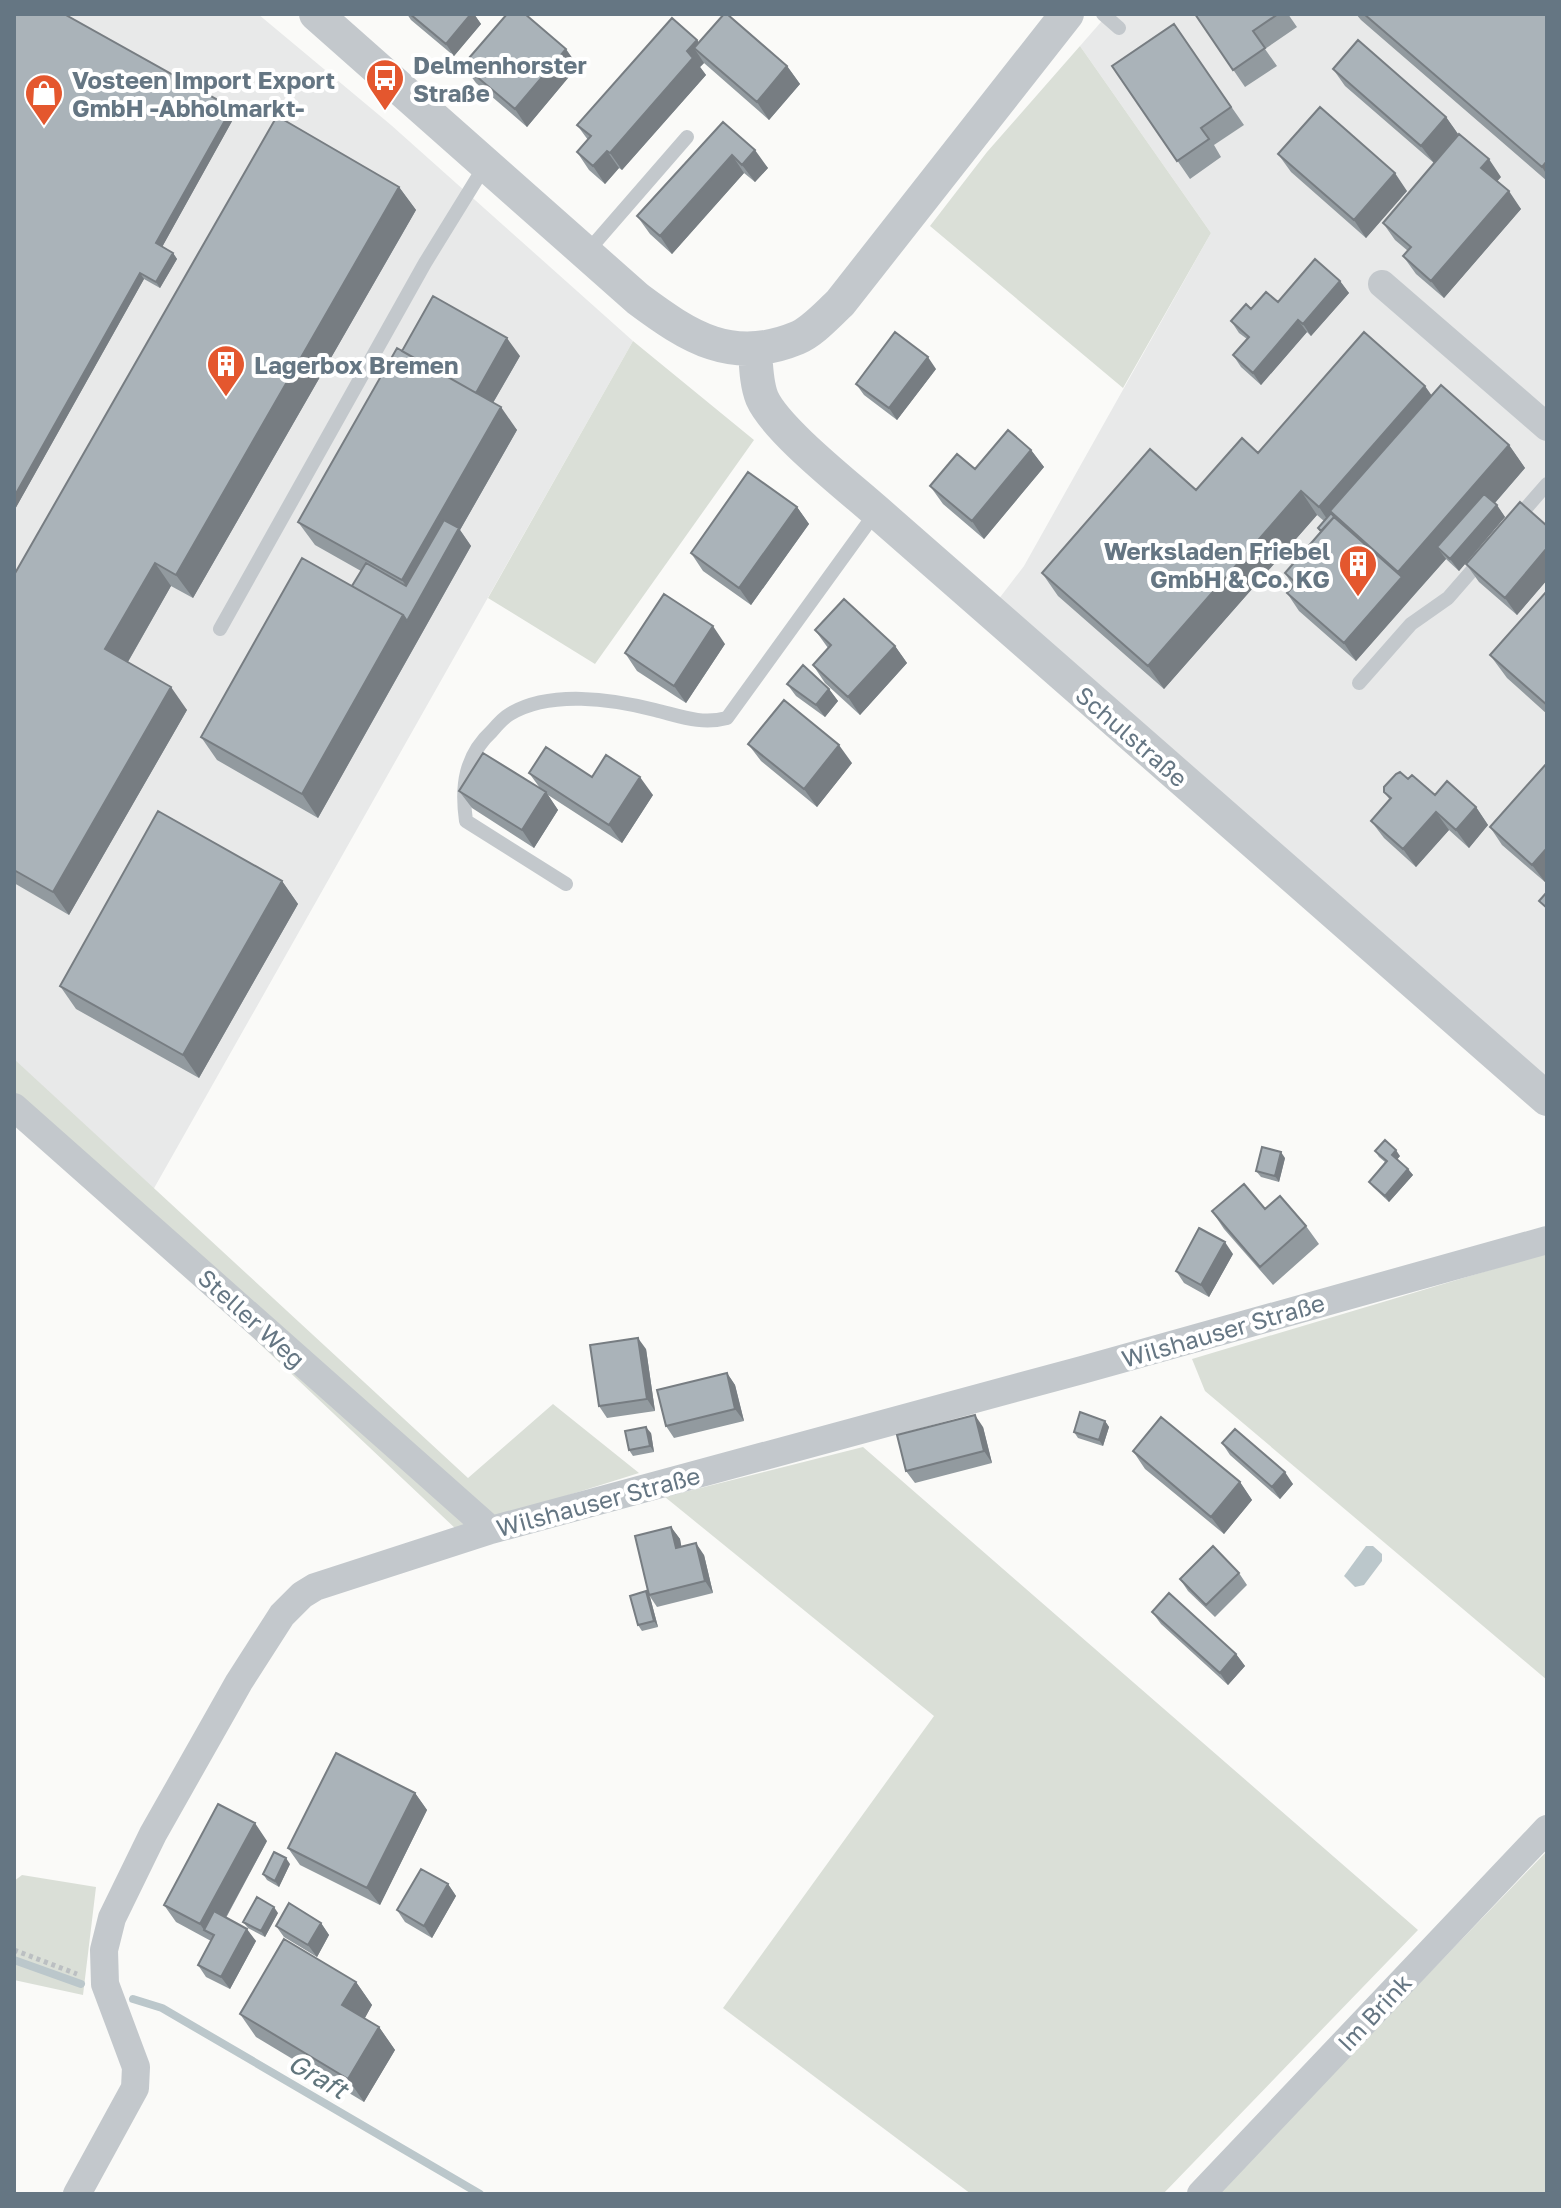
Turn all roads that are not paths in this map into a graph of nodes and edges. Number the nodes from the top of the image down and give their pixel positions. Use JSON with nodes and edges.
{"nodes":[{"id":1,"x":316,"y":14,"type":"edge"},
{"id":2,"x":1067,"y":14,"type":"edge"},
{"id":3,"x":1103,"y":14,"type":"edge"},
{"id":4,"x":1119,"y":28,"type":"dead end"},
{"id":5,"x":687,"y":137,"type":"dead end"},
{"id":6,"x":486,"y":163,"type":"junction"},
{"id":7,"x":587,"y":252,"type":"junction"},
{"id":8,"x":1382,"y":284,"type":"dead end"},
{"id":9,"x":755,"y":349,"type":"junction"},
{"id":10,"x":1547,"y":427,"type":"edge"},
{"id":11,"x":1547,"y":484,"type":"edge"},
{"id":12,"x":876,"y":511,"type":"junction"},
{"id":13,"x":1508,"y":529,"type":"edge"},
{"id":14,"x":1488,"y":552,"type":"edge"},
{"id":15,"x":220,"y":629,"type":"dead end"},
{"id":16,"x":1359,"y":683,"type":"dead end"},
{"id":17,"x":566,"y":884,"type":"dead end"},
{"id":18,"x":1547,"y":1099,"type":"edge"},
{"id":19,"x":14,"y":1107,"type":"edge"},
{"id":20,"x":1547,"y":1240,"type":"edge"},
{"id":21,"x":491,"y":1530,"type":"junction"},
{"id":22,"x":1547,"y":1829,"type":"edge"},
{"id":23,"x":77,"y":2194,"type":"edge"},
{"id":24,"x":1201,"y":2194,"type":"edge"}],
"edges":[{"from":1,"to":6,"type":"street"},
{"from":2,"to":9,"type":"street"},
{"from":3,"to":4,"type":"lane"},
{"from":5,"to":7,"type":"lane"},
{"from":6,"to":7,"type":"street"},
{"from":6,"to":15,"type":"lane"},
{"from":7,"to":9,"type":"street"},
{"from":8,"to":10,"type":"street"},
{"from":9,"to":12,"type":"street","name":"Schulstraße"},
{"from":11,"to":13,"type":"lane"},
{"from":12,"to":17,"type":"lane"},
{"from":12,"to":18,"type":"street","name":"Schulstraße"},
{"from":14,"to":16,"type":"lane"},
{"from":19,"to":21,"type":"street","name":"Steller Weg"},
{"from":20,"to":21,"type":"street","name":"Wilshauser Straße"},
{"from":21,"to":23,"type":"street","name":"Wilshauser Straße"},
{"from":22,"to":24,"type":"street","name":"Im Brink"}]}
